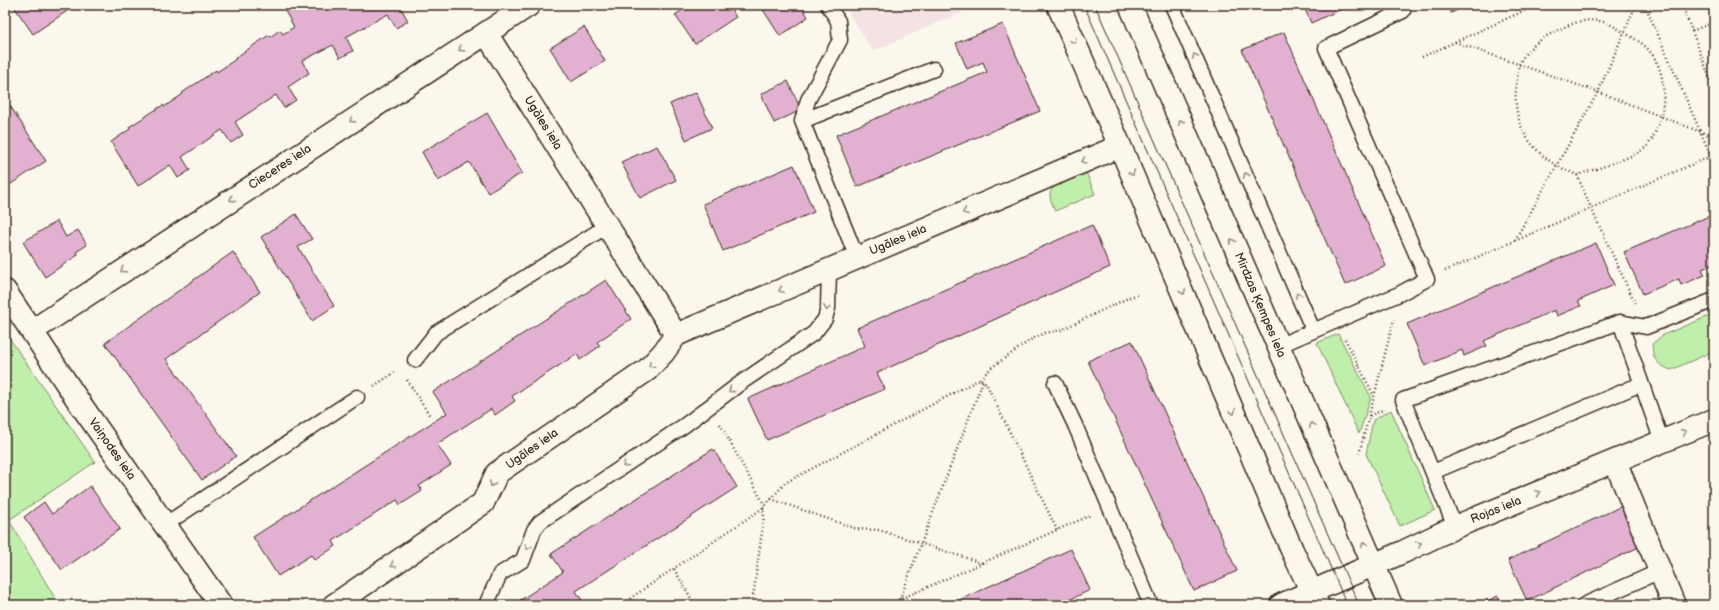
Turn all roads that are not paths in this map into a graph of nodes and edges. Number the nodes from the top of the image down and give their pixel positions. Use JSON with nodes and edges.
{"nodes":[{"id":1,"x":529,"y":5,"type":"edge"},
{"id":2,"x":828,"y":5,"type":"edge"},
{"id":3,"x":1058,"y":5,"type":"edge"},
{"id":4,"x":1172,"y":5,"type":"edge"},
{"id":5,"x":1401,"y":5,"type":"edge"},
{"id":6,"x":1134,"y":6,"type":"edge"},
{"id":7,"x":486,"y":33,"type":"junction"},
{"id":8,"x":934,"y":69,"type":"dead end"},
{"id":9,"x":802,"y":121,"type":"junction"},
{"id":10,"x":1120,"y":146,"type":"junction"},
{"id":11,"x":607,"y":226,"type":"junction"},
{"id":12,"x":856,"y":258,"type":"junction"},
{"id":13,"x":829,"y":269,"type":"junction"},
{"id":14,"x":5,"y":291,"type":"edge"},
{"id":15,"x":1714,"y":300,"type":"edge"},
{"id":16,"x":1620,"y":322,"type":"junction"},
{"id":17,"x":1313,"y":330,"type":"junction"},
{"id":18,"x":32,"y":331,"type":"junction"},
{"id":19,"x":676,"y":335,"type":"junction"},
{"id":20,"x":1278,"y":346,"type":"junction"},
{"id":21,"x":415,"y":360,"type":"road end"},
{"id":22,"x":1055,"y":383,"type":"dead end"},
{"id":23,"x":1641,"y":384,"type":"junction"},
{"id":24,"x":357,"y":397,"type":"road end"},
{"id":25,"x":1714,"y":420,"type":"edge"},
{"id":26,"x":1662,"y":442,"type":"junction"},
{"id":27,"x":1615,"y":461,"type":"junction"},
{"id":28,"x":1433,"y":472,"type":"junction"},
{"id":29,"x":166,"y":524,"type":"junction"},
{"id":30,"x":1455,"y":527,"type":"junction"},
{"id":31,"x":1373,"y":564,"type":"junction"},
{"id":32,"x":1660,"y":571,"type":"junction"},
{"id":33,"x":1315,"y":598,"type":"edge"},
{"id":34,"x":221,"y":605,"type":"edge"},
{"id":35,"x":334,"y":605,"type":"edge"},
{"id":36,"x":486,"y":605,"type":"edge"},
{"id":37,"x":1151,"y":605,"type":"edge"},
{"id":38,"x":1281,"y":605,"type":"edge"},
{"id":39,"x":1391,"y":605,"type":"edge"},
{"id":40,"x":1584,"y":605,"type":"edge"},
{"id":41,"x":1674,"y":605,"type":"edge"}],
"edges":[{"from":1,"to":7,"type":"street","name":"Cieceres iela"},
{"from":2,"to":9,"type":"lane"},
{"from":3,"to":10,"type":"street","one_way":true},
{"from":17,"to":4,"type":"lane","one_way":true},
{"from":5,"to":17,"type":"lane"},
{"from":20,"to":6,"type":"street","name":"Mirdzas Ķempes iela","one_way":true},
{"from":7,"to":11,"type":"street","name":"Ugāles iela"},
{"from":7,"to":18,"type":"street","name":"Cieceres iela","one_way":true},
{"from":8,"to":9,"type":"lane"},
{"from":9,"to":12,"type":"lane"},
{"from":10,"to":12,"type":"street","name":"Ugāles iela","one_way":true},
{"from":10,"to":33,"type":"street","one_way":true},
{"from":11,"to":19,"type":"street","name":"Ugāles iela"},
{"from":11,"to":21,"type":"lane"},
{"from":12,"to":13,"type":"street","name":"Ugāles iela"},
{"from":13,"to":19,"type":"street","name":"Ugāles iela","one_way":true},
{"from":13,"to":36,"type":"lane","one_way":true},
{"from":14,"to":18,"type":"street","name":"Vaiņodes iela"},
{"from":15,"to":16,"type":"lane"},
{"from":16,"to":23,"type":"lane"},
{"from":16,"to":28,"type":"lane"},
{"from":17,"to":20,"type":"lane"},
{"from":18,"to":29,"type":"street","name":"Vaiņodes iela"},
{"from":19,"to":35,"type":"street","name":"Ugāles iela","one_way":true},
{"from":31,"to":20,"type":"street","name":"Mirdzas Ķempes iela","one_way":true},
{"from":22,"to":37,"type":"lane"},
{"from":23,"to":26,"type":"lane"},
{"from":23,"to":28,"type":"lane"},
{"from":24,"to":29,"type":"lane"},
{"from":26,"to":25,"type":"street","name":"Rojas iela","one_way":true},
{"from":26,"to":27,"type":"street","name":"Rojas iela"},
{"from":30,"to":27,"type":"street","name":"Rojas iela","one_way":true},
{"from":27,"to":32,"type":"street"},
{"from":28,"to":30,"type":"lane"},
{"from":29,"to":34,"type":"street","name":"Vaiņodes iela"},
{"from":31,"to":30,"type":"street","name":"Rojas iela","one_way":true},
{"from":31,"to":33,"type":"street","name":"Rojas iela"},
{"from":31,"to":39,"type":"street","name":"Mirdzas Ķempes iela"},
{"from":32,"to":40,"type":"lane"},
{"from":32,"to":41,"type":"street"},
{"from":33,"to":38,"type":"street","name":"Rojas iela"}]}
